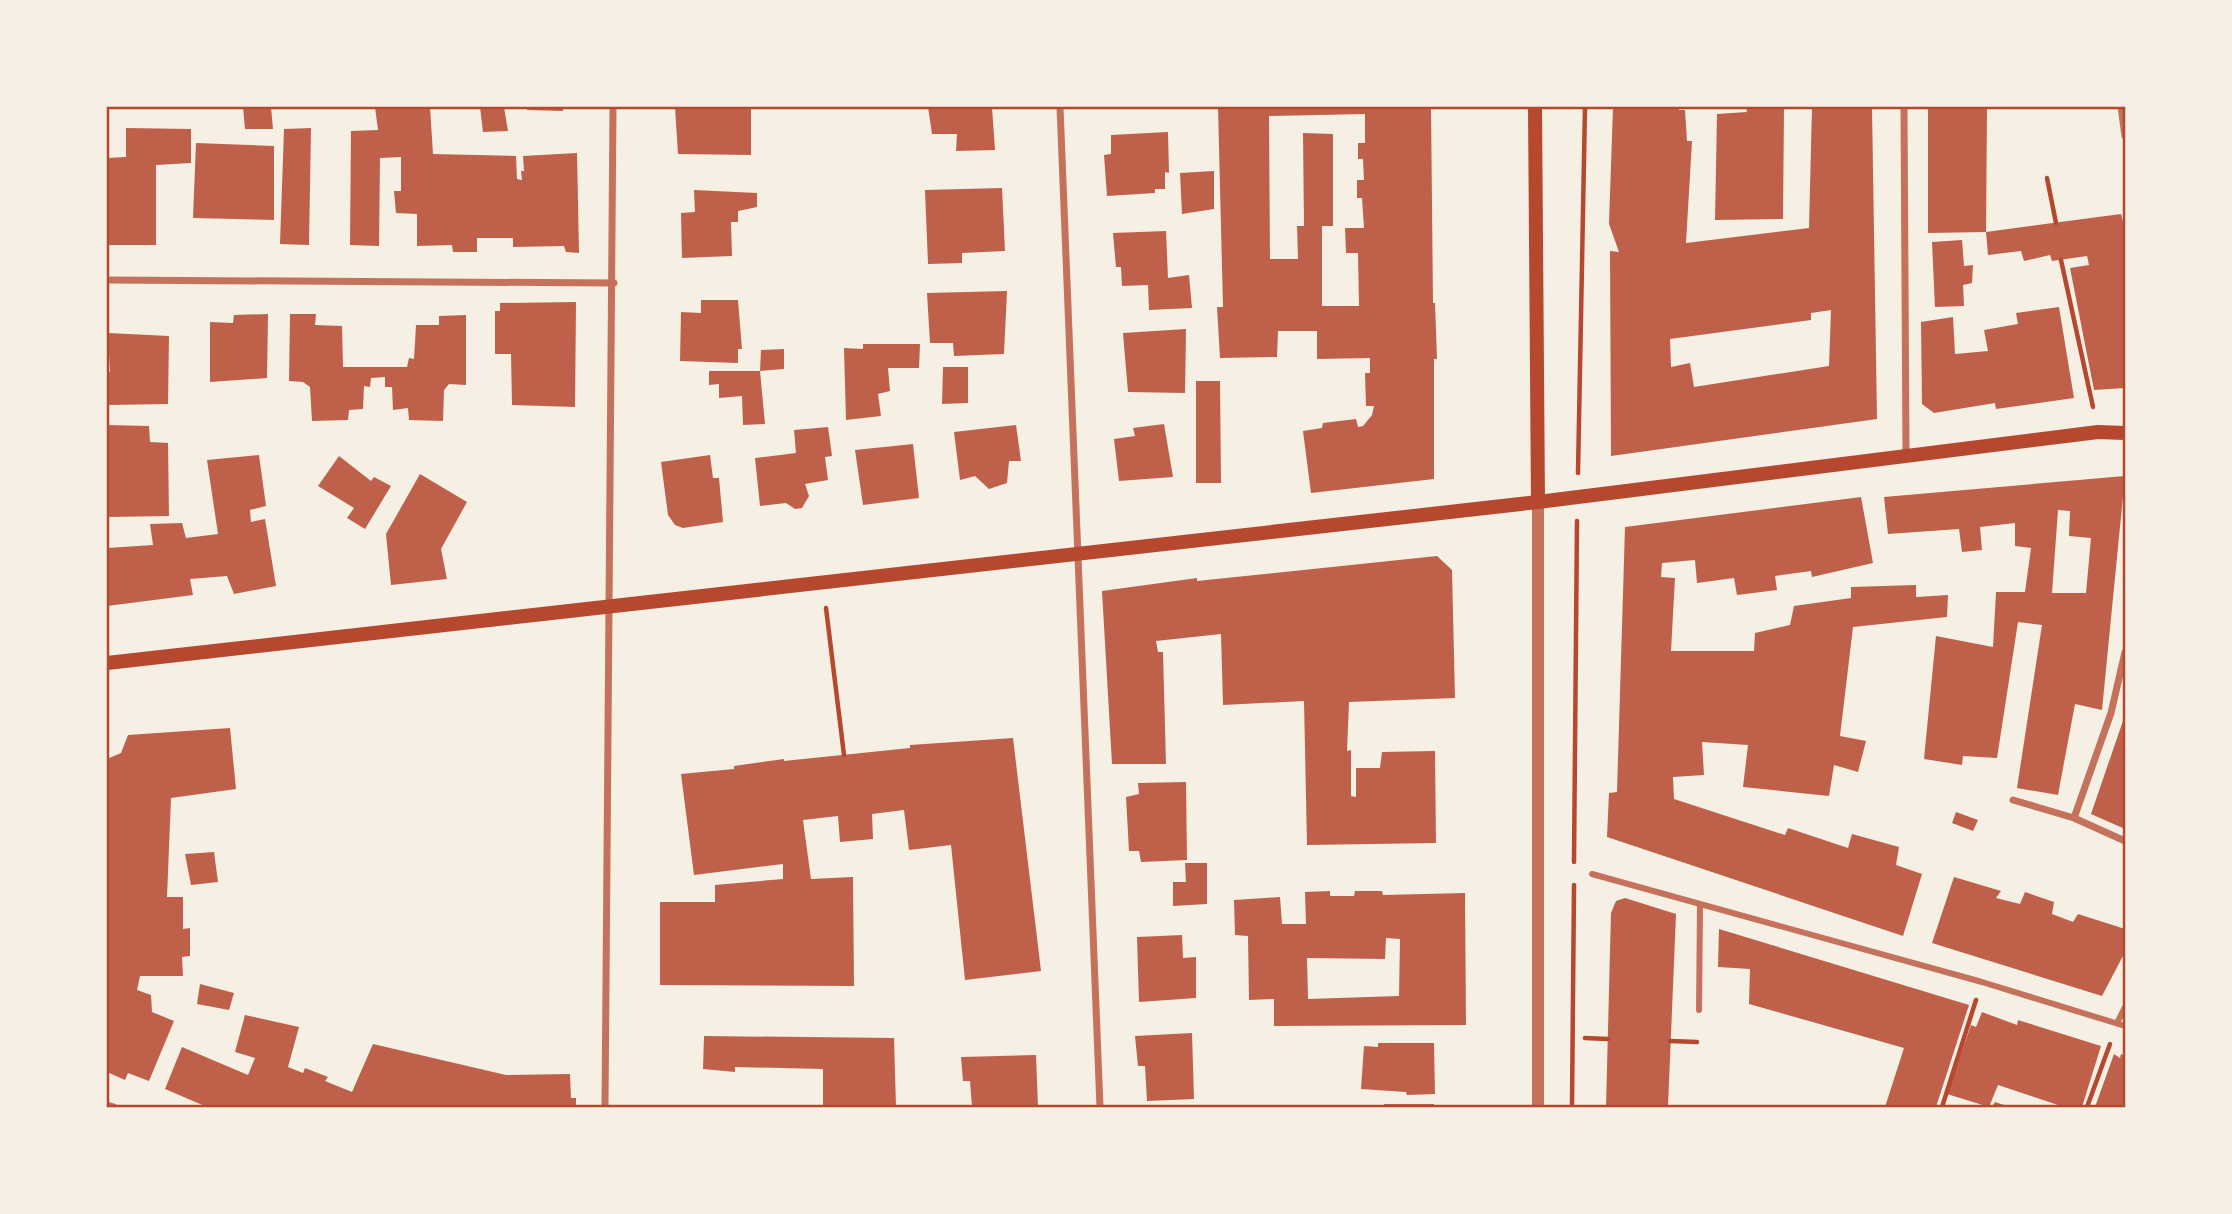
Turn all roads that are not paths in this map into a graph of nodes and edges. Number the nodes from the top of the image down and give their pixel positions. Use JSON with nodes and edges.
{"nodes":[{"id":1,"x":613,"y":107,"type":"edge"},
{"id":2,"x":1060,"y":107,"type":"edge"},
{"id":3,"x":1535,"y":107,"type":"edge"},
{"id":4,"x":1904,"y":107,"type":"edge"},
{"id":5,"x":2121,"y":107,"type":"edge"},
{"id":6,"x":2125,"y":136,"type":"edge"},
{"id":7,"x":107,"y":280,"type":"edge"},
{"id":8,"x":614,"y":283,"type":"junction"},
{"id":9,"x":2125,"y":433,"type":"edge"},
{"id":10,"x":1906,"y":455,"type":"junction"},
{"id":11,"x":1538,"y":502,"type":"junction"},
{"id":12,"x":1080,"y":554,"type":"junction"},
{"id":13,"x":611,"y":606,"type":"junction"},
{"id":14,"x":2125,"y":652,"type":"edge"},
{"id":15,"x":107,"y":663,"type":"edge"},
{"id":16,"x":2013,"y":800,"type":"dead end"},
{"id":17,"x":2074,"y":818,"type":"junction"},
{"id":18,"x":2125,"y":841,"type":"edge"},
{"id":19,"x":1592,"y":874,"type":"dead end"},
{"id":20,"x":1700,"y":905,"type":"junction"},
{"id":21,"x":2125,"y":1007,"type":"edge"},
{"id":22,"x":1699,"y":1010,"type":"dead end"},
{"id":23,"x":2117,"y":1023,"type":"junction"},
{"id":24,"x":2125,"y":1026,"type":"edge"},
{"id":25,"x":107,"y":1105,"type":"edge"},
{"id":26,"x":114,"y":1107,"type":"edge"},
{"id":27,"x":605,"y":1107,"type":"edge"},
{"id":28,"x":1100,"y":1107,"type":"edge"},
{"id":29,"x":1538,"y":1107,"type":"edge"}],
"edges":[{"from":1,"to":8,"type":"street"},
{"from":2,"to":12,"type":"street"},
{"from":3,"to":11,"type":"main road"},
{"from":4,"to":10,"type":"street"},
{"from":5,"to":6,"type":"street"},
{"from":7,"to":8,"type":"street"},
{"from":8,"to":13,"type":"street"},
{"from":9,"to":10,"type":"main road"},
{"from":10,"to":11,"type":"main road"},
{"from":11,"to":12,"type":"main road"},
{"from":11,"to":29,"type":"street"},
{"from":12,"to":13,"type":"main road"},
{"from":12,"to":28,"type":"street"},
{"from":13,"to":15,"type":"main road"},
{"from":13,"to":27,"type":"street"},
{"from":14,"to":17,"type":"street"},
{"from":16,"to":17,"type":"street"},
{"from":17,"to":18,"type":"street"},
{"from":19,"to":20,"type":"street"},
{"from":20,"to":22,"type":"street"},
{"from":20,"to":23,"type":"street"},
{"from":21,"to":23,"type":"street"},
{"from":23,"to":24,"type":"street"},
{"from":25,"to":26,"type":"street"}]}
